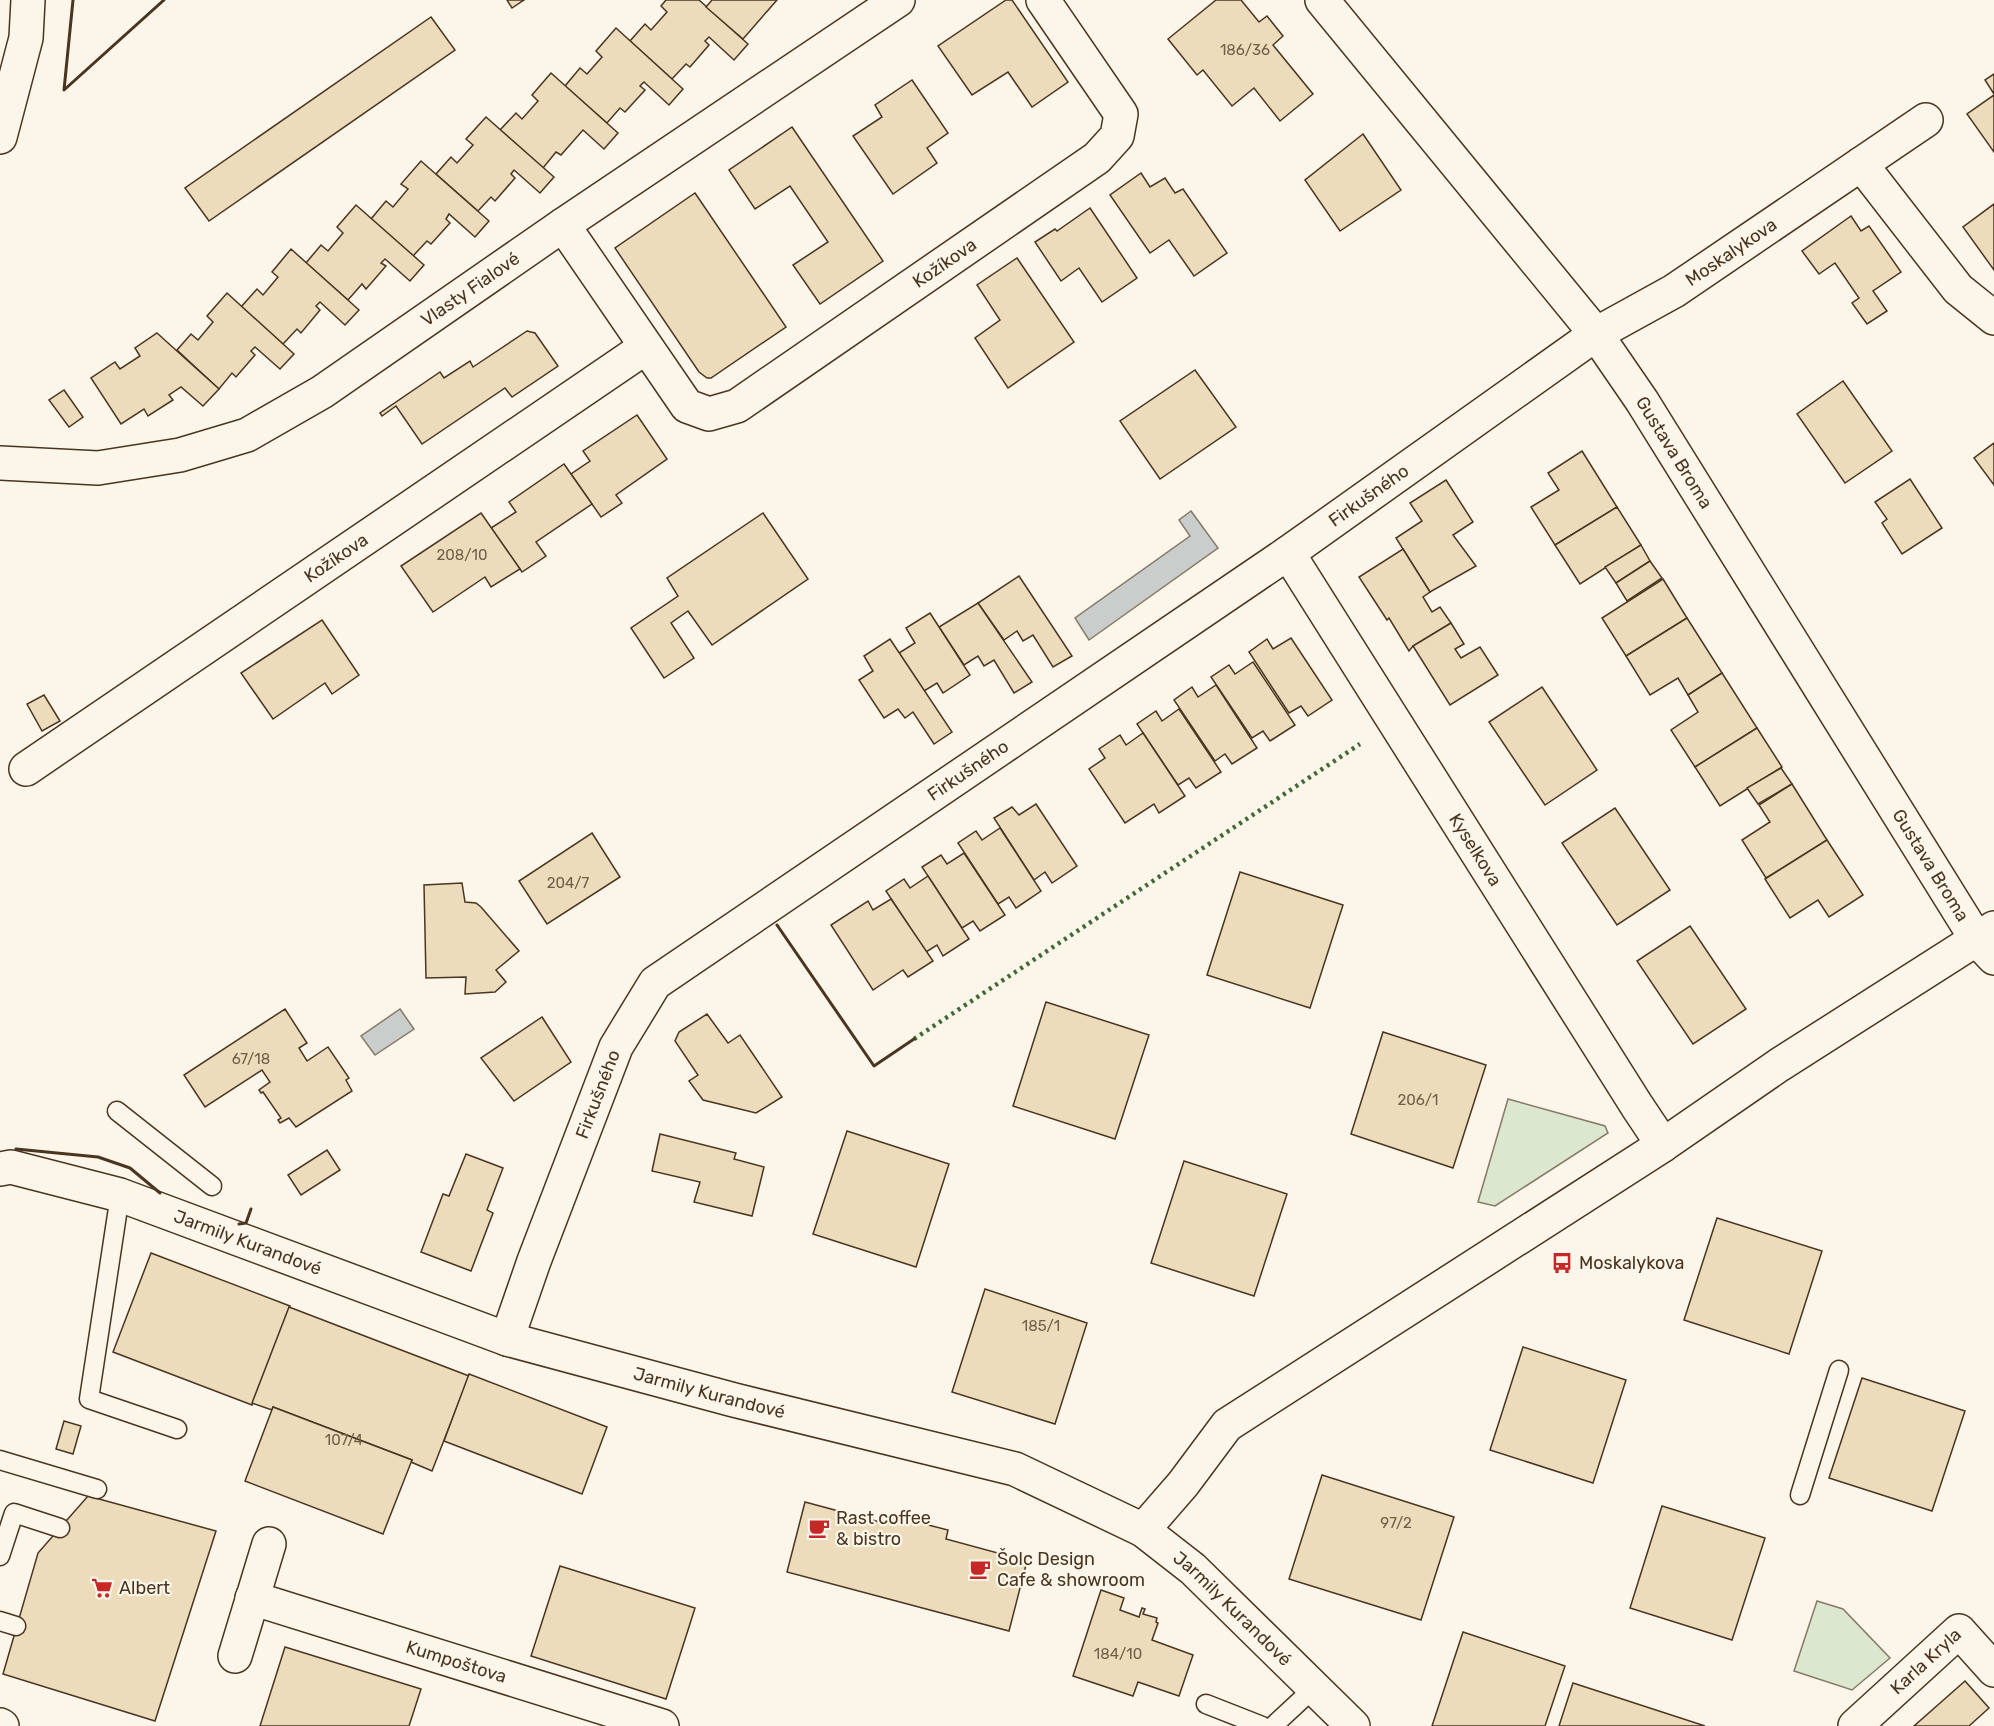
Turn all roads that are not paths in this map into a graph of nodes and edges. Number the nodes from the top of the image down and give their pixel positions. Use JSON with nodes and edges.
{"nodes":[{"id":1,"x":28,"y":0,"type":"edge"},
{"id":2,"x":898,"y":0,"type":"edge"},
{"id":3,"x":1043,"y":0,"type":"edge"},
{"id":4,"x":1322,"y":0,"type":"edge"},
{"id":5,"x":1926,"y":120,"type":"dead end"},
{"id":6,"x":0,"y":137,"type":"edge"},
{"id":7,"x":1861,"y":164,"type":"junction"},
{"id":8,"x":563,"y":225,"type":"junction"},
{"id":9,"x":1994,"y":318,"type":"edge"},
{"id":10,"x":1596,"y":334,"type":"junction"},
{"id":11,"x":646,"y":347,"type":"junction"},
{"id":12,"x":0,"y":463,"type":"edge"},
{"id":13,"x":1288,"y":554,"type":"junction"},
{"id":14,"x":26,"y":769,"type":"dead end"},
{"id":15,"x":1988,"y":942,"type":"edge"},
{"id":16,"x":117,"y":1111,"type":"dead end"},
{"id":17,"x":1664,"y":1145,"type":"junction"},
{"id":18,"x":0,"y":1169,"type":"edge"},
{"id":19,"x":212,"y":1186,"type":"dead end"},
{"id":20,"x":120,"y":1195,"type":"junction"},
{"id":21,"x":507,"y":1339,"type":"junction"},
{"id":22,"x":1839,"y":1370,"type":"dead end"},
{"id":23,"x":177,"y":1429,"type":"dead end"},
{"id":24,"x":0,"y":1460,"type":"edge"},
{"id":25,"x":97,"y":1489,"type":"dead end"},
{"id":26,"x":1800,"y":1495,"type":"dead end"},
{"id":27,"x":60,"y":1528,"type":"dead end"},
{"id":28,"x":1143,"y":1530,"type":"junction"},
{"id":29,"x":269,"y":1544,"type":"dead end"},
{"id":30,"x":0,"y":1556,"type":"edge"},
{"id":31,"x":252,"y":1598,"type":"junction"},
{"id":32,"x":235,"y":1656,"type":"dead end"},
{"id":33,"x":1994,"y":1670,"type":"edge"},
{"id":34,"x":1315,"y":1687,"type":"junction"},
{"id":35,"x":1206,"y":1704,"type":"dead end"},
{"id":36,"x":662,"y":1726,"type":"edge"},
{"id":37,"x":1262,"y":1726,"type":"edge"},
{"id":38,"x":1273,"y":1726,"type":"edge"},
{"id":39,"x":1353,"y":1726,"type":"edge"},
{"id":40,"x":1855,"y":1726,"type":"edge"}],
"edges":[{"from":1,"to":6,"type":"street"},
{"from":2,"to":8,"type":"street","name":"Vlasty Fialové"},
{"from":3,"to":11,"type":"street","name":"Kožíkova"},
{"from":4,"to":10,"type":"street","name":"Gustava Broma"},
{"from":5,"to":7,"type":"street","name":"Moskalykova"},
{"from":7,"to":9,"type":"street"},
{"from":7,"to":10,"type":"street","name":"Moskalykova"},
{"from":8,"to":11,"type":"street","name":"Kožíkova"},
{"from":8,"to":12,"type":"street","name":"Vlasty Fialové"},
{"from":10,"to":13,"type":"street","name":"Firkušného"},
{"from":10,"to":15,"type":"street","name":"Gustava Broma"},
{"from":11,"to":14,"type":"street","name":"Kožíkova"},
{"from":13,"to":17,"type":"street","name":"Kyselkova"},
{"from":13,"to":21,"type":"street","name":"Firkušného"},
{"from":15,"to":17,"type":"street"},
{"from":16,"to":19,"type":"lane"},
{"from":17,"to":28,"type":"street"},
{"from":18,"to":20,"type":"street","name":"Jarmily Kurandové"},
{"from":20,"to":21,"type":"street","name":"Jarmily Kurandové"},
{"from":20,"to":23,"type":"lane"},
{"from":21,"to":28,"type":"street","name":"Jarmily Kurandové"},
{"from":22,"to":26,"type":"lane"},
{"from":24,"to":25,"type":"lane"},
{"from":27,"to":30,"type":"lane"},
{"from":28,"to":34,"type":"street","name":"Jarmily Kurandové"},
{"from":29,"to":31,"type":"street"},
{"from":31,"to":32,"type":"street"},
{"from":31,"to":36,"type":"street","name":"Kumpoštova"},
{"from":33,"to":40,"type":"street","name":"Karla Kryla"},
{"from":34,"to":38,"type":"lane"},
{"from":34,"to":39,"type":"street","name":"Jarmily Kurandové"},
{"from":35,"to":37,"type":"lane"}]}
